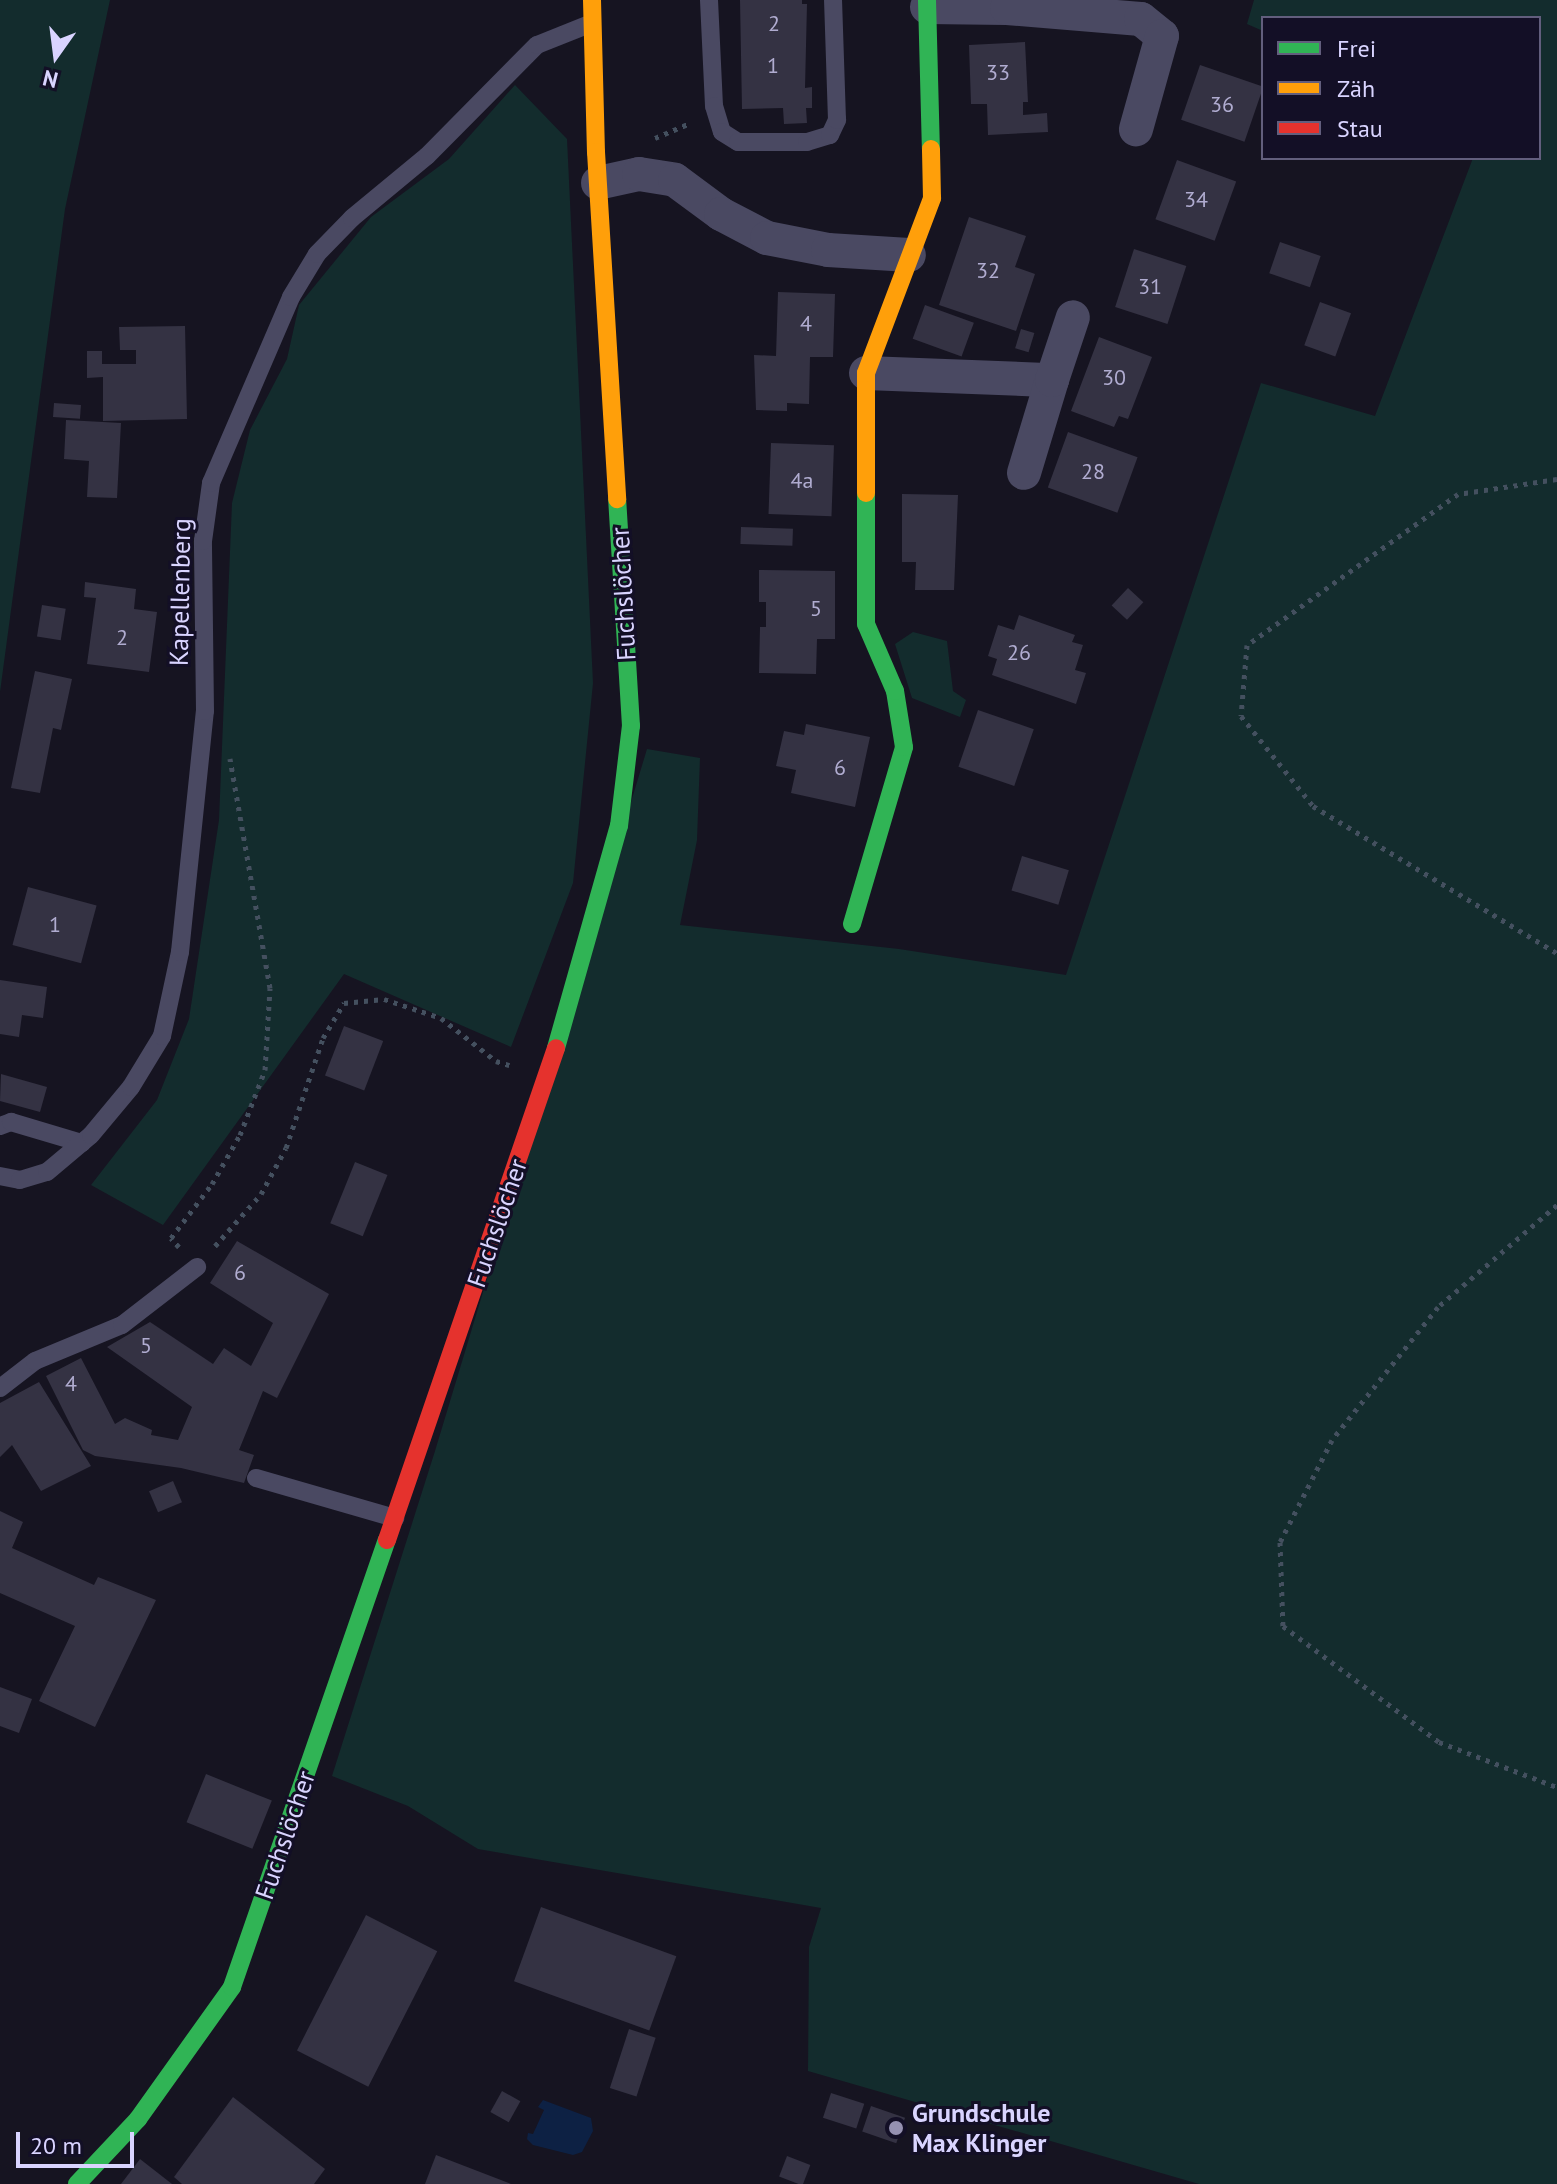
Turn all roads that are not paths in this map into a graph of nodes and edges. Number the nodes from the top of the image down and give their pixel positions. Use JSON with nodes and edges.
{"nodes":[{"id":1,"x":592,"y":0,"type":"edge"},
{"id":2,"x":709,"y":0,"type":"edge"},
{"id":3,"x":833,"y":0,"type":"edge"},
{"id":4,"x":927,"y":4,"type":"edge"},
{"id":5,"x":592,"y":23,"type":"junction"},
{"id":6,"x":1136,"y":129,"type":"dead end"},
{"id":7,"x":597,"y":168,"type":"junction"},
{"id":8,"x":909,"y":255,"type":"junction"},
{"id":9,"x":1073,"y":317,"type":"dead end"},
{"id":10,"x":866,"y":373,"type":"junction"},
{"id":11,"x":1052,"y":380,"type":"junction"},
{"id":12,"x":1024,"y":473,"type":"dead end"},
{"id":13,"x":852,"y":924,"type":"dead end"},
{"id":14,"x":0,"y":1126,"type":"edge"},
{"id":15,"x":82,"y":1143,"type":"junction"},
{"id":16,"x":0,"y":1176,"type":"edge"},
{"id":17,"x":197,"y":1267,"type":"road end"},
{"id":18,"x":0,"y":1388,"type":"edge"},
{"id":19,"x":256,"y":1478,"type":"dead end"},
{"id":20,"x":395,"y":1518,"type":"junction"},
{"id":21,"x":77,"y":2184,"type":"edge"}],
"edges":[{"from":1,"to":5,"type":"street","name":"Fuchslöcher"},
{"from":2,"to":3,"type":"lane"},
{"from":4,"to":6,"type":"street"},
{"from":4,"to":8,"type":"street"},
{"from":5,"to":7,"type":"street","name":"Fuchslöcher"},
{"from":5,"to":15,"type":"lane","name":"Kapellenberg"},
{"from":7,"to":8,"type":"street"},
{"from":7,"to":20,"type":"street","name":"Fuchslöcher"},
{"from":8,"to":10,"type":"street"},
{"from":9,"to":11,"type":"street"},
{"from":10,"to":11,"type":"street"},
{"from":10,"to":13,"type":"street"},
{"from":11,"to":12,"type":"street"},
{"from":14,"to":15,"type":"lane"},
{"from":15,"to":16,"type":"lane","name":"Kapellenberg"},
{"from":17,"to":18,"type":"lane"},
{"from":19,"to":20,"type":"lane"},
{"from":20,"to":21,"type":"street","name":"Fuchslöcher"}]}
